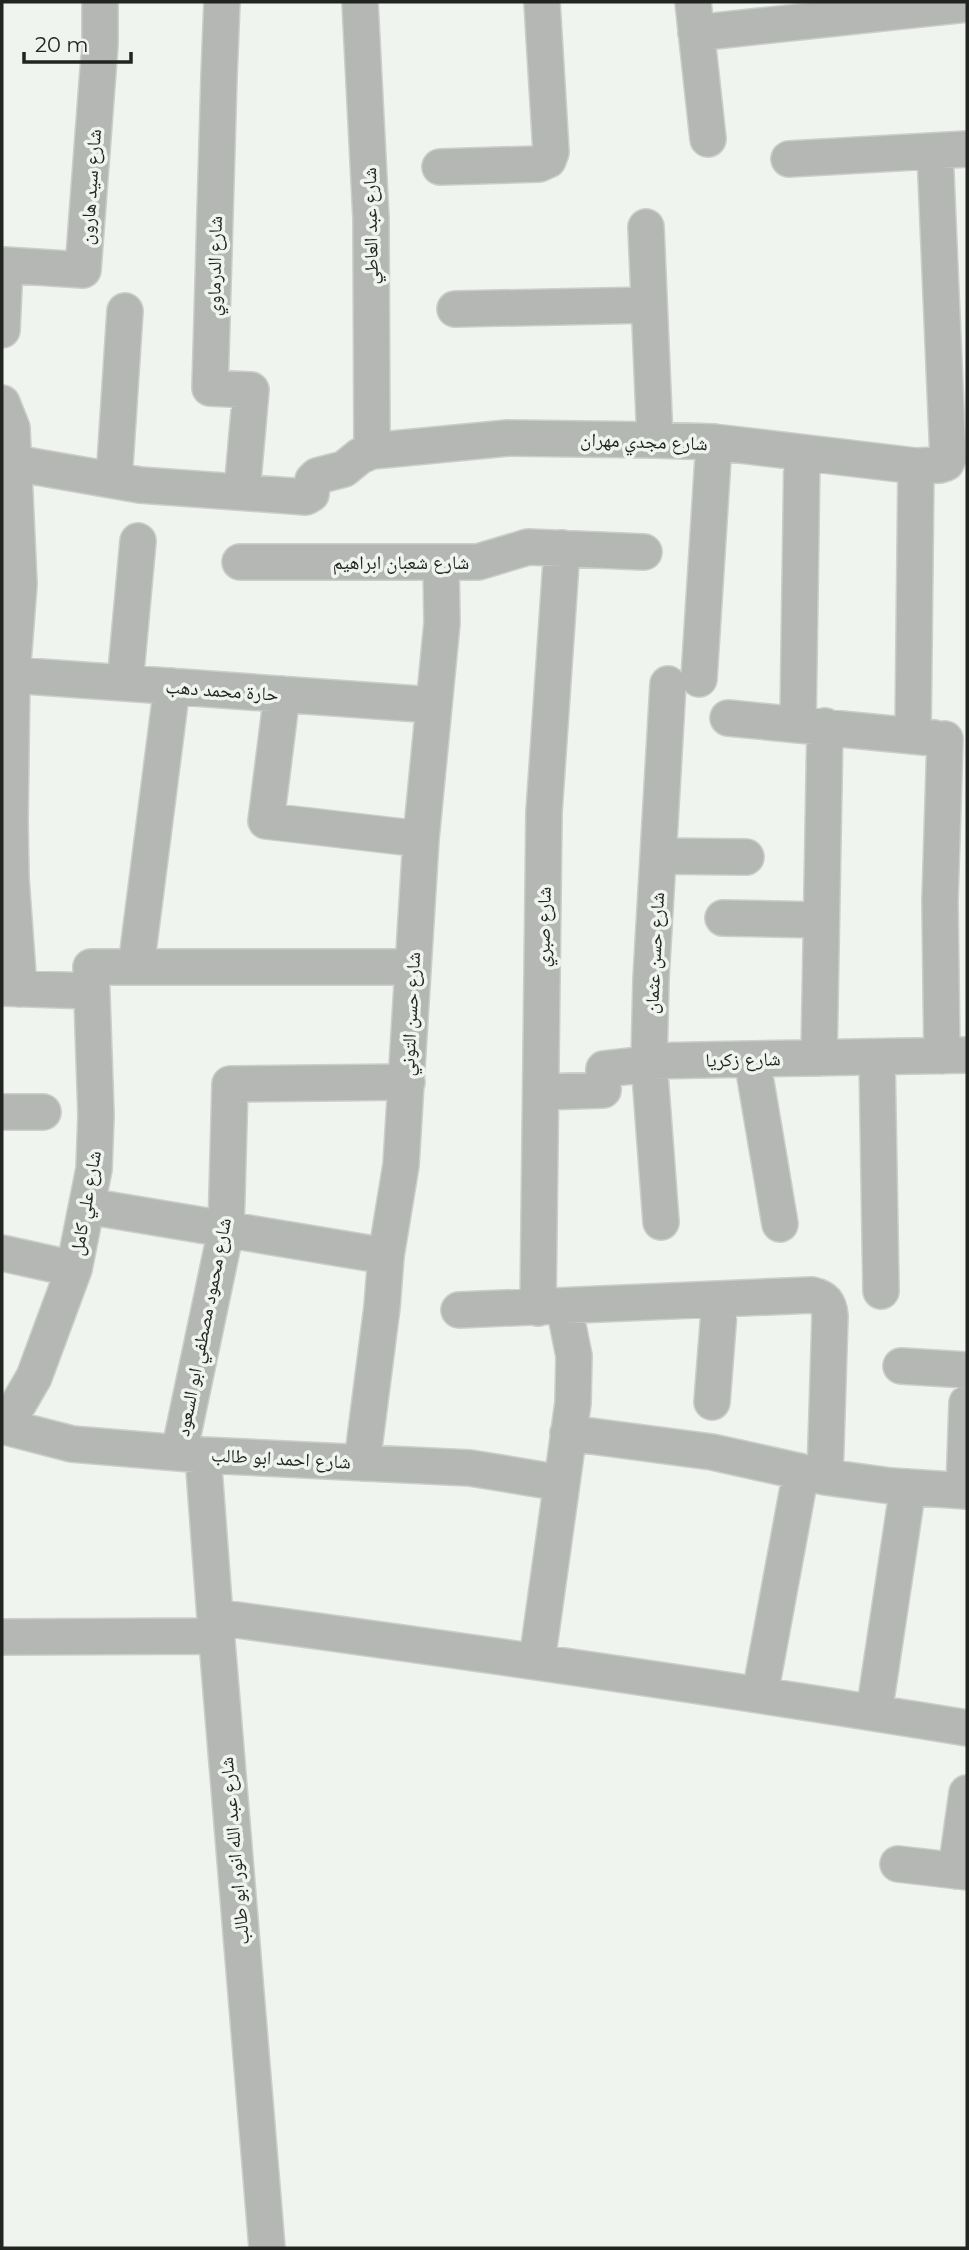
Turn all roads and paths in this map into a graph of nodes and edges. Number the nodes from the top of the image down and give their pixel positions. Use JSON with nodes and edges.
{"nodes":[{"id":1,"x":100,"y":2,"type":"edge"},
{"id":2,"x":222,"y":2,"type":"edge"},
{"id":3,"x":360,"y":2,"type":"edge"},
{"id":4,"x":542,"y":2,"type":"edge"},
{"id":5,"x":967,"y":4,"type":"edge"},
{"id":6,"x":883,"y":7,"type":"edge"},
{"id":7,"x":694,"y":17,"type":"edge"},
{"id":8,"x":708,"y":139,"type":"dead end"},
{"id":9,"x":951,"y":150,"type":"edge"},
{"id":10,"x":789,"y":159,"type":"dead end"},
{"id":11,"x":440,"y":167,"type":"dead end"},
{"id":12,"x":646,"y":227,"type":"dead end"},
{"id":13,"x":649,"y":305,"type":"junction"},
{"id":14,"x":455,"y":309,"type":"dead end"},
{"id":15,"x":125,"y":312,"type":"dead end"},
{"id":16,"x":2,"y":330,"type":"edge"},
{"id":17,"x":4,"y":409,"type":"edge"},
{"id":18,"x":655,"y":440,"type":"junction"},
{"id":19,"x":714,"y":442,"type":"junction"},
{"id":20,"x":372,"y":451,"type":"junction"},
{"id":21,"x":802,"y":454,"type":"junction"},
{"id":22,"x":14,"y":463,"type":"junction"},
{"id":23,"x":916,"y":466,"type":"junction"},
{"id":24,"x":114,"y":480,"type":"junction"},
{"id":25,"x":242,"y":491,"type":"junction"},
{"id":26,"x":138,"y":541,"type":"dead end"},
{"id":27,"x":562,"y":548,"type":"junction"},
{"id":28,"x":644,"y":552,"type":"dead end"},
{"id":29,"x":240,"y":562,"type":"dead end"},
{"id":30,"x":441,"y":563,"type":"junction"},
{"id":31,"x":12,"y":675,"type":"junction"},
{"id":32,"x":125,"y":683,"type":"junction"},
{"id":33,"x":172,"y":686,"type":"junction"},
{"id":34,"x":282,"y":694,"type":"junction"},
{"id":35,"x":433,"y":705,"type":"junction"},
{"id":36,"x":728,"y":718,"type":"dead end"},
{"id":37,"x":812,"y":725,"type":"junction"},
{"id":38,"x":942,"y":739,"type":"edge"},
{"id":39,"x":421,"y":839,"type":"junction"},
{"id":40,"x":660,"y":856,"type":"junction"},
{"id":41,"x":746,"y":857,"type":"dead end"},
{"id":42,"x":6,"y":878,"type":"edge"},
{"id":43,"x":723,"y":918,"type":"dead end"},
{"id":44,"x":821,"y":920,"type":"junction"},
{"id":45,"x":954,"y":958,"type":"edge"},
{"id":46,"x":136,"y":967,"type":"junction"},
{"id":47,"x":413,"y":967,"type":"junction"},
{"id":48,"x":10,"y":988,"type":"edge"},
{"id":49,"x":91,"y":991,"type":"junction"},
{"id":50,"x":955,"y":1055,"type":"edge"},
{"id":51,"x":877,"y":1057,"type":"junction"},
{"id":52,"x":819,"y":1058,"type":"junction"},
{"id":53,"x":752,"y":1059,"type":"junction"},
{"id":54,"x":649,"y":1061,"type":"junction"},
{"id":55,"x":407,"y":1082,"type":"junction"},
{"id":56,"x":541,"y":1092,"type":"junction"},
{"id":57,"x":2,"y":1112,"type":"edge"},
{"id":58,"x":43,"y":1112,"type":"dead end"},
{"id":59,"x":87,"y":1206,"type":"junction"},
{"id":60,"x":661,"y":1222,"type":"dead end"},
{"id":61,"x":780,"y":1224,"type":"dead end"},
{"id":62,"x":226,"y":1230,"type":"junction"},
{"id":63,"x":2,"y":1253,"type":"edge"},
{"id":64,"x":386,"y":1256,"type":"junction"},
{"id":65,"x":74,"y":1269,"type":"junction"},
{"id":66,"x":881,"y":1291,"type":"dead end"},
{"id":67,"x":720,"y":1299,"type":"junction"},
{"id":68,"x":551,"y":1307,"type":"junction"},
{"id":69,"x":459,"y":1311,"type":"dead end"},
{"id":70,"x":901,"y":1366,"type":"dead end"},
{"id":71,"x":967,"y":1370,"type":"edge"},
{"id":72,"x":712,"y":1402,"type":"dead end"},
{"id":73,"x":967,"y":1403,"type":"edge"},
{"id":74,"x":3,"y":1427,"type":"edge"},
{"id":75,"x":568,"y":1433,"type":"junction"},
{"id":76,"x":191,"y":1454,"type":"junction"},
{"id":77,"x":362,"y":1462,"type":"junction"},
{"id":78,"x":813,"y":1474,"type":"junction"},
{"id":79,"x":561,"y":1483,"type":"junction"},
{"id":80,"x":908,"y":1487,"type":"junction"},
{"id":81,"x":966,"y":1491,"type":"edge"},
{"id":82,"x":216,"y":1626,"type":"junction"},
{"id":83,"x":2,"y":1637,"type":"edge"},
{"id":84,"x":537,"y":1661,"type":"junction"},
{"id":85,"x":760,"y":1694,"type":"junction"},
{"id":86,"x":874,"y":1713,"type":"junction"},
{"id":87,"x":967,"y":1728,"type":"edge"},
{"id":88,"x":967,"y":1793,"type":"edge"},
{"id":89,"x":898,"y":1864,"type":"dead end"},
{"id":90,"x":962,"y":1872,"type":"edge"},
{"id":91,"x":267,"y":2248,"type":"edge"}],
"edges":[{"from":1,"to":16,"type":"street","name":"شارع سيد هارون"},
{"from":2,"to":25,"type":"street","name":"شارع الدرماوي"},
{"from":3,"to":20,"type":"street","name":"شارع عبد العاطي"},
{"from":4,"to":11,"type":"street"},
{"from":5,"to":6,"type":"street"},
{"from":6,"to":7,"type":"street"},
{"from":7,"to":8,"type":"street"},
{"from":9,"to":10,"type":"street"},
{"from":9,"to":23,"type":"street","name":"شارع مجدي مهران"},
{"from":12,"to":13,"type":"street"},
{"from":13,"to":14,"type":"street"},
{"from":13,"to":18,"type":"street"},
{"from":15,"to":24,"type":"street"},
{"from":17,"to":22,"type":"street"},
{"from":18,"to":19,"type":"street","name":"شارع مجدي مهران"},
{"from":18,"to":20,"type":"street","name":"شارع مجدي مهران"},
{"from":19,"to":21,"type":"street","name":"شارع مجدي مهران"},
{"from":19,"to":40,"type":"street","name":"شارع حسن عثمان"},
{"from":20,"to":25,"type":"street"},
{"from":21,"to":23,"type":"street","name":"شارع مجدي مهران"},
{"from":21,"to":37,"type":"street"},
{"from":22,"to":24,"type":"street"},
{"from":22,"to":31,"type":"street"},
{"from":23,"to":38,"type":"street"},
{"from":24,"to":25,"type":"street"},
{"from":26,"to":32,"type":"street"},
{"from":27,"to":28,"type":"street","name":"شارع شعبان ابراهيم"},
{"from":27,"to":30,"type":"street","name":"شارع شعبان ابراهيم"},
{"from":27,"to":56,"type":"street","name":"شارع صبري"},
{"from":29,"to":30,"type":"street","name":"شارع شعبان ابراهيم"},
{"from":30,"to":35,"type":"street","name":"شارع حسن التوني"},
{"from":31,"to":32,"type":"street","name":"حارة محمد دهب"},
{"from":31,"to":42,"type":"street"},
{"from":32,"to":33,"type":"street","name":"حارة محمد دهب"},
{"from":33,"to":34,"type":"street","name":"حارة محمد دهب"},
{"from":33,"to":46,"type":"street"},
{"from":34,"to":35,"type":"street","name":"حارة محمد دهب"},
{"from":34,"to":39,"type":"street"},
{"from":35,"to":39,"type":"street","name":"شارع حسن التوني"},
{"from":36,"to":37,"type":"street"},
{"from":37,"to":38,"type":"street"},
{"from":37,"to":44,"type":"street"},
{"from":38,"to":45,"type":"street"},
{"from":39,"to":47,"type":"street","name":"شارع حسن التوني"},
{"from":40,"to":41,"type":"street"},
{"from":40,"to":54,"type":"street","name":"شارع حسن عثمان"},
{"from":42,"to":48,"type":"street"},
{"from":43,"to":44,"type":"street"},
{"from":44,"to":52,"type":"street"},
{"from":45,"to":50,"type":"street"},
{"from":46,"to":47,"type":"street"},
{"from":46,"to":49,"type":"street","name":"شارع علي كامل"},
{"from":47,"to":55,"type":"street","name":"شارع حسن التوني"},
{"from":48,"to":49,"type":"street"},
{"from":49,"to":59,"type":"street","name":"شارع علي كامل"},
{"from":50,"to":51,"type":"street","name":"شارع زكريا"},
{"from":51,"to":52,"type":"street","name":"شارع زكريا"},
{"from":51,"to":66,"type":"street"},
{"from":52,"to":53,"type":"street","name":"شارع زكريا"},
{"from":53,"to":54,"type":"street","name":"شارع زكريا"},
{"from":53,"to":61,"type":"street"},
{"from":54,"to":56,"type":"street","name":"شارع زكريا"},
{"from":54,"to":60,"type":"street","name":"شارع حسن عثمان"},
{"from":55,"to":62,"type":"street","name":"شارع محمود مصطفي ابو السعود"},
{"from":55,"to":64,"type":"street","name":"شارع حسن التوني"},
{"from":56,"to":68,"type":"street","name":"شارع صبري"},
{"from":57,"to":58,"type":"street"},
{"from":59,"to":62,"type":"street"},
{"from":59,"to":65,"type":"street","name":"شارع علي كامل"},
{"from":62,"to":64,"type":"street"},
{"from":62,"to":76,"type":"street","name":"شارع محمود مصطفي ابو السعود"},
{"from":63,"to":65,"type":"street"},
{"from":64,"to":77,"type":"street","name":"شارع حسن التوني"},
{"from":65,"to":74,"type":"street","name":"شارع علي كامل"},
{"from":67,"to":68,"type":"street"},
{"from":67,"to":72,"type":"street"},
{"from":67,"to":78,"type":"street"},
{"from":68,"to":69,"type":"street"},
{"from":68,"to":75,"type":"street","name":"شارع صبري"},
{"from":70,"to":71,"type":"street"},
{"from":73,"to":81,"type":"street"},
{"from":74,"to":76,"type":"street","name":"شارع احمد ابو طالب"},
{"from":75,"to":78,"type":"street"},
{"from":75,"to":79,"type":"street","name":"شارع صبري"},
{"from":76,"to":77,"type":"street","name":"شارع احمد ابو طالب"},
{"from":76,"to":82,"type":"street","name":"شارع عبد الله انور ابو طالب"},
{"from":77,"to":79,"type":"street","name":"شارع احمد ابو طالب"},
{"from":78,"to":80,"type":"street"},
{"from":78,"to":85,"type":"street"},
{"from":79,"to":84,"type":"street","name":"شارع صبري"},
{"from":80,"to":81,"type":"street"},
{"from":80,"to":86,"type":"street"},
{"from":82,"to":83,"type":"street"},
{"from":82,"to":84,"type":"street"},
{"from":82,"to":91,"type":"street","name":"شارع عبد الله انور ابو طالب"},
{"from":84,"to":85,"type":"street"},
{"from":85,"to":86,"type":"street"},
{"from":86,"to":87,"type":"street"},
{"from":88,"to":90,"type":"street"},
{"from":89,"to":90,"type":"street"}]}
